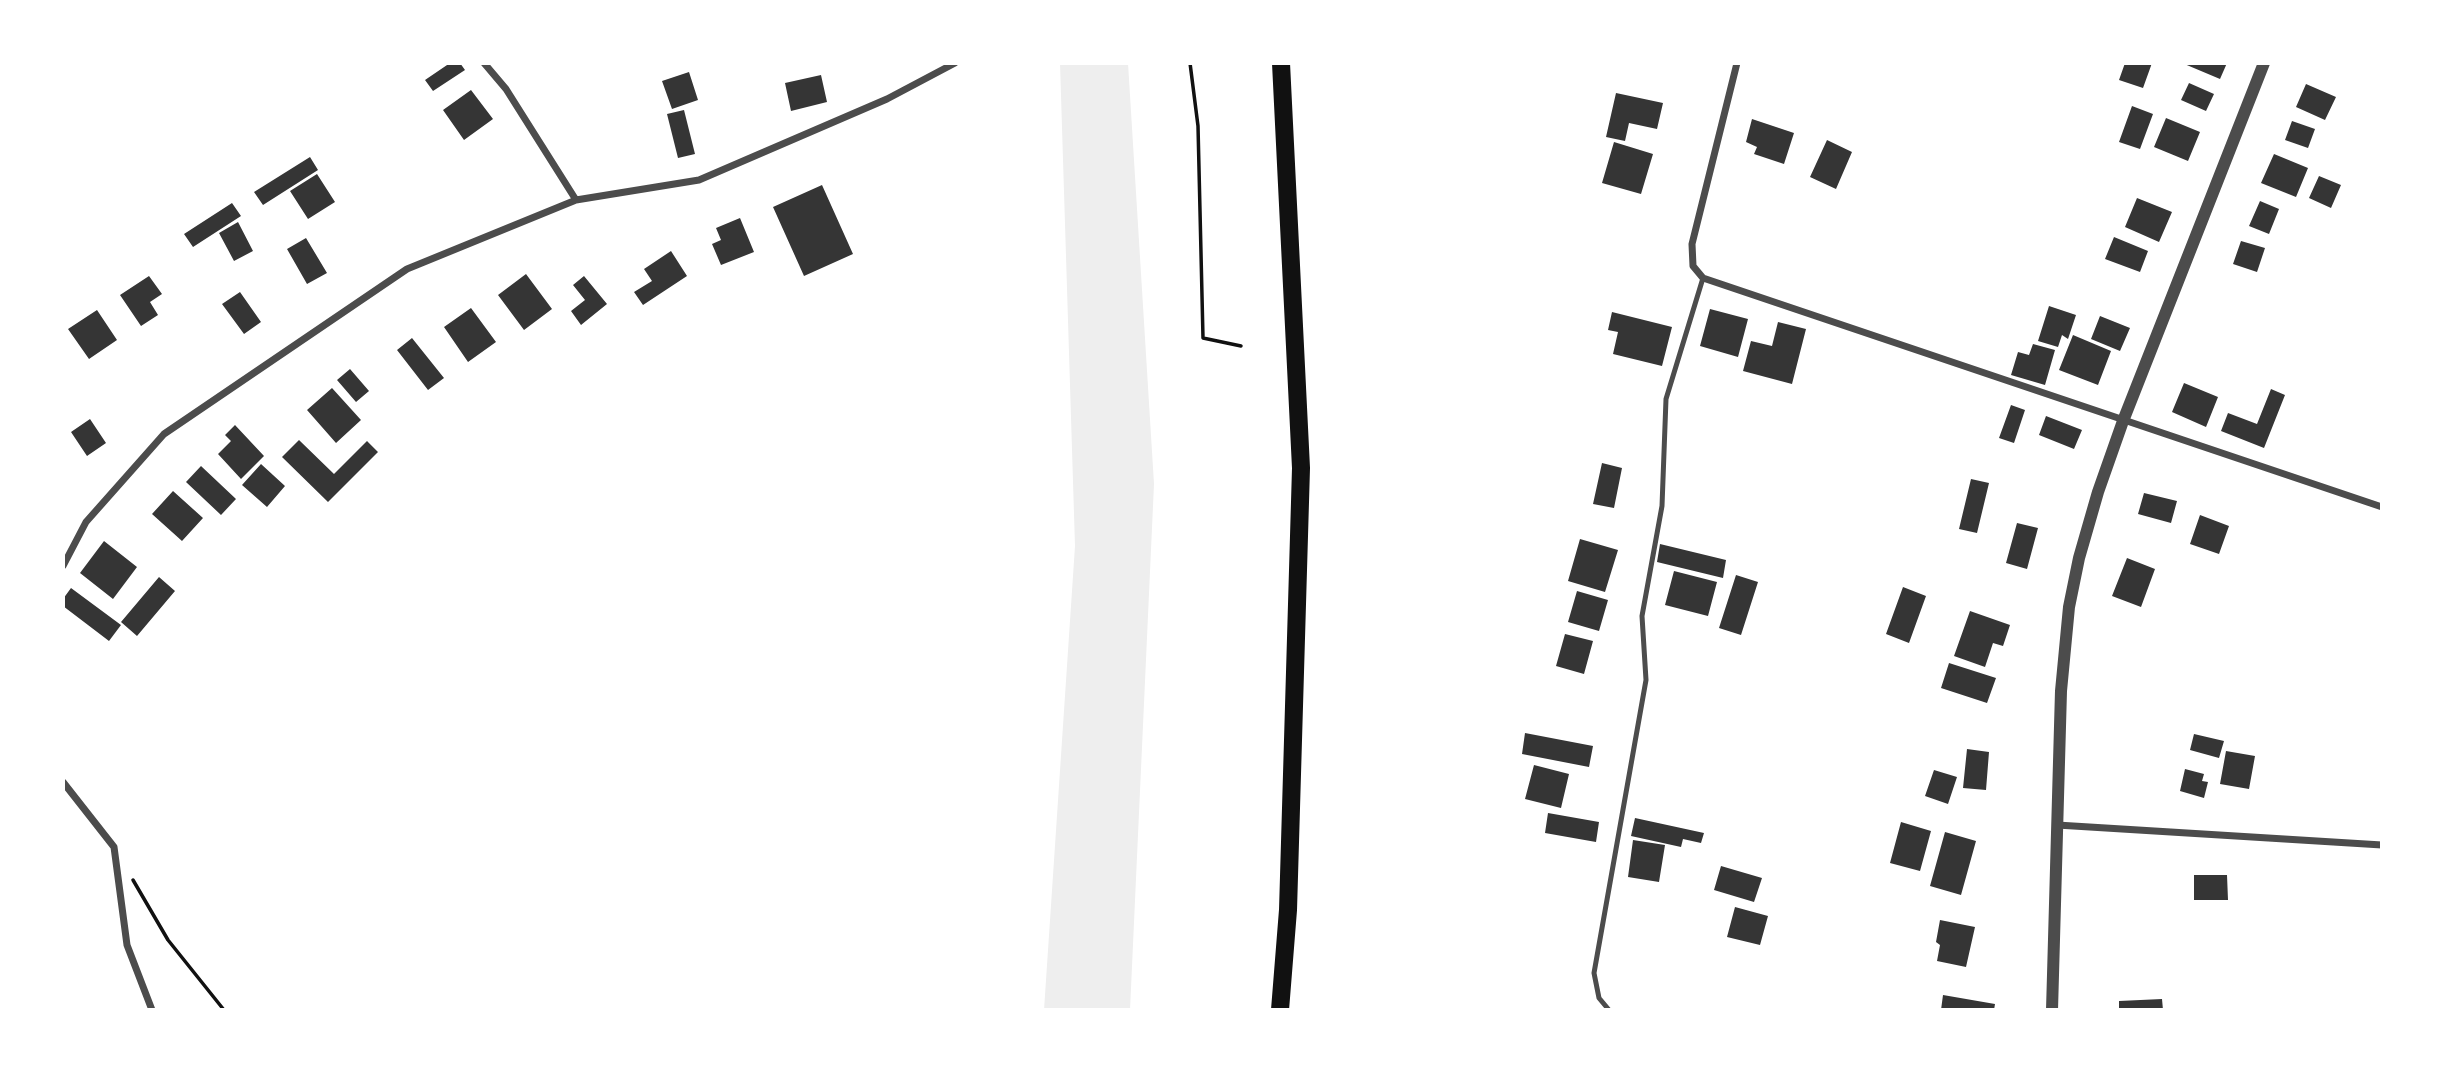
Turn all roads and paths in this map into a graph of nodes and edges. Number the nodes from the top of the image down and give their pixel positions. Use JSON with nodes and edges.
{"nodes":[{"id":1,"x":484,"y":63,"type":"edge"},
{"id":2,"x":955,"y":63,"type":"edge"},
{"id":3,"x":1190,"y":63,"type":"edge"},
{"id":4,"x":1737,"y":63,"type":"edge"},
{"id":5,"x":2263,"y":63,"type":"edge"},
{"id":6,"x":1281,"y":65,"type":"edge"},
{"id":7,"x":576,"y":200,"type":"junction"},
{"id":8,"x":1703,"y":278,"type":"junction"},
{"id":9,"x":1241,"y":346,"type":"dead end"},
{"id":10,"x":2123,"y":421,"type":"junction"},
{"id":11,"x":2382,"y":507,"type":"edge"},
{"id":12,"x":63,"y":566,"type":"edge"},
{"id":13,"x":63,"y":782,"type":"edge"},
{"id":14,"x":2057,"y":825,"type":"junction"},
{"id":15,"x":2382,"y":845,"type":"edge"},
{"id":16,"x":114,"y":847,"type":"junction"},
{"id":17,"x":152,"y":1010,"type":"edge"},
{"id":18,"x":224,"y":1010,"type":"edge"},
{"id":19,"x":1280,"y":1010,"type":"edge"},
{"id":20,"x":1609,"y":1010,"type":"edge"},
{"id":21,"x":2052,"y":1010,"type":"edge"}],
"edges":[{"from":1,"to":7,"type":"street"},
{"from":2,"to":7,"type":"street"},
{"from":3,"to":9,"type":"path"},
{"from":4,"to":8,"type":"street"},
{"from":5,"to":10,"type":"street"},
{"from":6,"to":19,"type":"highway"},
{"from":7,"to":12,"type":"street"},
{"from":8,"to":10,"type":"street"},
{"from":8,"to":20,"type":"lane"},
{"from":10,"to":11,"type":"street"},
{"from":10,"to":14,"type":"street"},
{"from":13,"to":16,"type":"street"},
{"from":14,"to":15,"type":"street"},
{"from":14,"to":21,"type":"street"},
{"from":16,"to":17,"type":"street"},
{"from":16,"to":18,"type":"path"}]}
